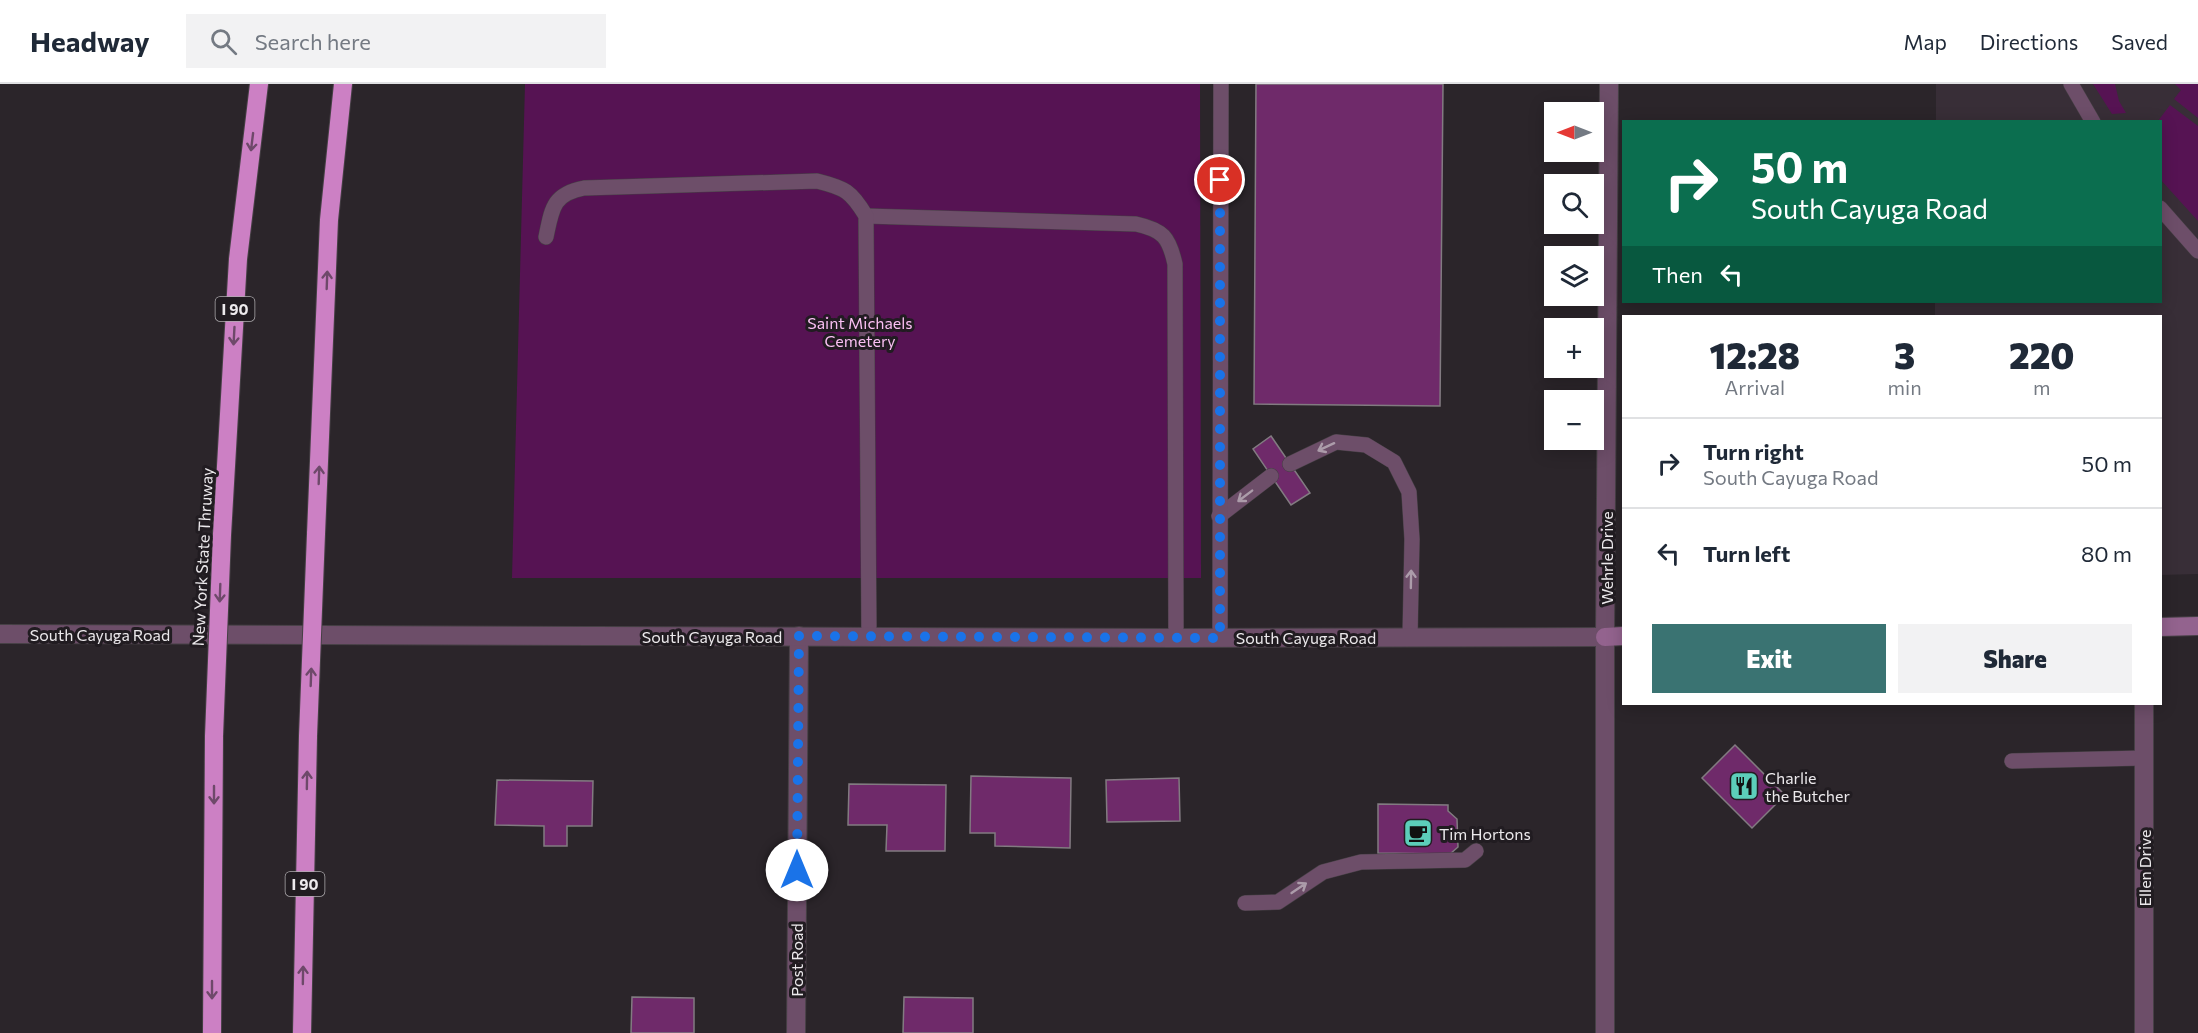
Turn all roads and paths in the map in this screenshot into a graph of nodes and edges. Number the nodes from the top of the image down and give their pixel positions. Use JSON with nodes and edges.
{"nodes":[{"id":1,"x":259,"y":84,"type":"edge"},
{"id":2,"x":343,"y":84,"type":"edge"},
{"id":3,"x":1221,"y":84,"type":"edge"},
{"id":4,"x":1609,"y":84,"type":"edge"},
{"id":5,"x":2071,"y":84,"type":"edge"},
{"id":6,"x":2092,"y":120,"type":"edge"},
{"id":7,"x":2162,"y":210,"type":"edge"},
{"id":8,"x":866,"y":216,"type":"junction"},
{"id":9,"x":546,"y":237,"type":"dead end"},
{"id":10,"x":2198,"y":251,"type":"edge"},
{"id":11,"x":1290,"y":464,"type":"dead end"},
{"id":12,"x":1271,"y":476,"type":"dead end"},
{"id":13,"x":1219,"y":516,"type":"junction"},
{"id":14,"x":2198,"y":626,"type":"edge"},
{"id":15,"x":2162,"y":627,"type":"edge"},
{"id":16,"x":0,"y":634,"type":"edge"},
{"id":17,"x":799,"y":636,"type":"junction"},
{"id":18,"x":869,"y":636,"type":"junction"},
{"id":19,"x":1410,"y":637,"type":"junction"},
{"id":20,"x":1614,"y":637,"type":"edge"},
{"id":21,"x":1176,"y":638,"type":"junction"},
{"id":22,"x":1220,"y":638,"type":"junction"},
{"id":23,"x":2144,"y":705,"type":"edge"},
{"id":24,"x":2144,"y":759,"type":"junction"},
{"id":25,"x":2012,"y":761,"type":"dead end"},
{"id":26,"x":1476,"y":851,"type":"dead end"},
{"id":27,"x":1245,"y":903,"type":"dead end"},
{"id":28,"x":212,"y":1033,"type":"edge"},
{"id":29,"x":302,"y":1033,"type":"edge"},
{"id":30,"x":796,"y":1033,"type":"edge"},
{"id":31,"x":1605,"y":1033,"type":"edge"},
{"id":32,"x":2144,"y":1033,"type":"edge"}],
"edges":[{"from":1,"to":28,"type":"highway","name":"New York State Thruway","number":"I 90","one_way":true,"bridge":true},
{"from":29,"to":2,"type":"highway","number":"I 90","one_way":true,"bridge":true},
{"from":3,"to":13,"type":"lane"},
{"from":4,"to":20,"type":"street","name":"Wehrle Drive"},
{"from":5,"to":6,"type":"lane"},
{"from":7,"to":10,"type":"lane"},
{"from":8,"to":9,"type":"lane"},
{"from":8,"to":18,"type":"lane"},
{"from":8,"to":21,"type":"lane"},
{"from":19,"to":11,"type":"lane","one_way":true},
{"from":12,"to":13,"type":"lane","one_way":true},
{"from":13,"to":22,"type":"lane"},
{"from":14,"to":15,"type":"main road"},
{"from":16,"to":17,"type":"street","name":"South Cayuga Road"},
{"from":17,"to":18,"type":"street","name":"South Cayuga Road"},
{"from":17,"to":30,"type":"street","name":"Post Road"},
{"from":18,"to":21,"type":"street","name":"South Cayuga Road"},
{"from":19,"to":20,"type":"street","name":"South Cayuga Road"},
{"from":19,"to":22,"type":"street","name":"South Cayuga Road"},
{"from":20,"to":31,"type":"street","name":"Wehrle Drive"},
{"from":21,"to":22,"type":"street","name":"South Cayuga Road"},
{"from":23,"to":24,"type":"street","name":"Ellen Drive"},
{"from":24,"to":25,"type":"lane"},
{"from":24,"to":32,"type":"street","name":"Ellen Drive"},
{"from":27,"to":26,"type":"lane","one_way":true}]}
